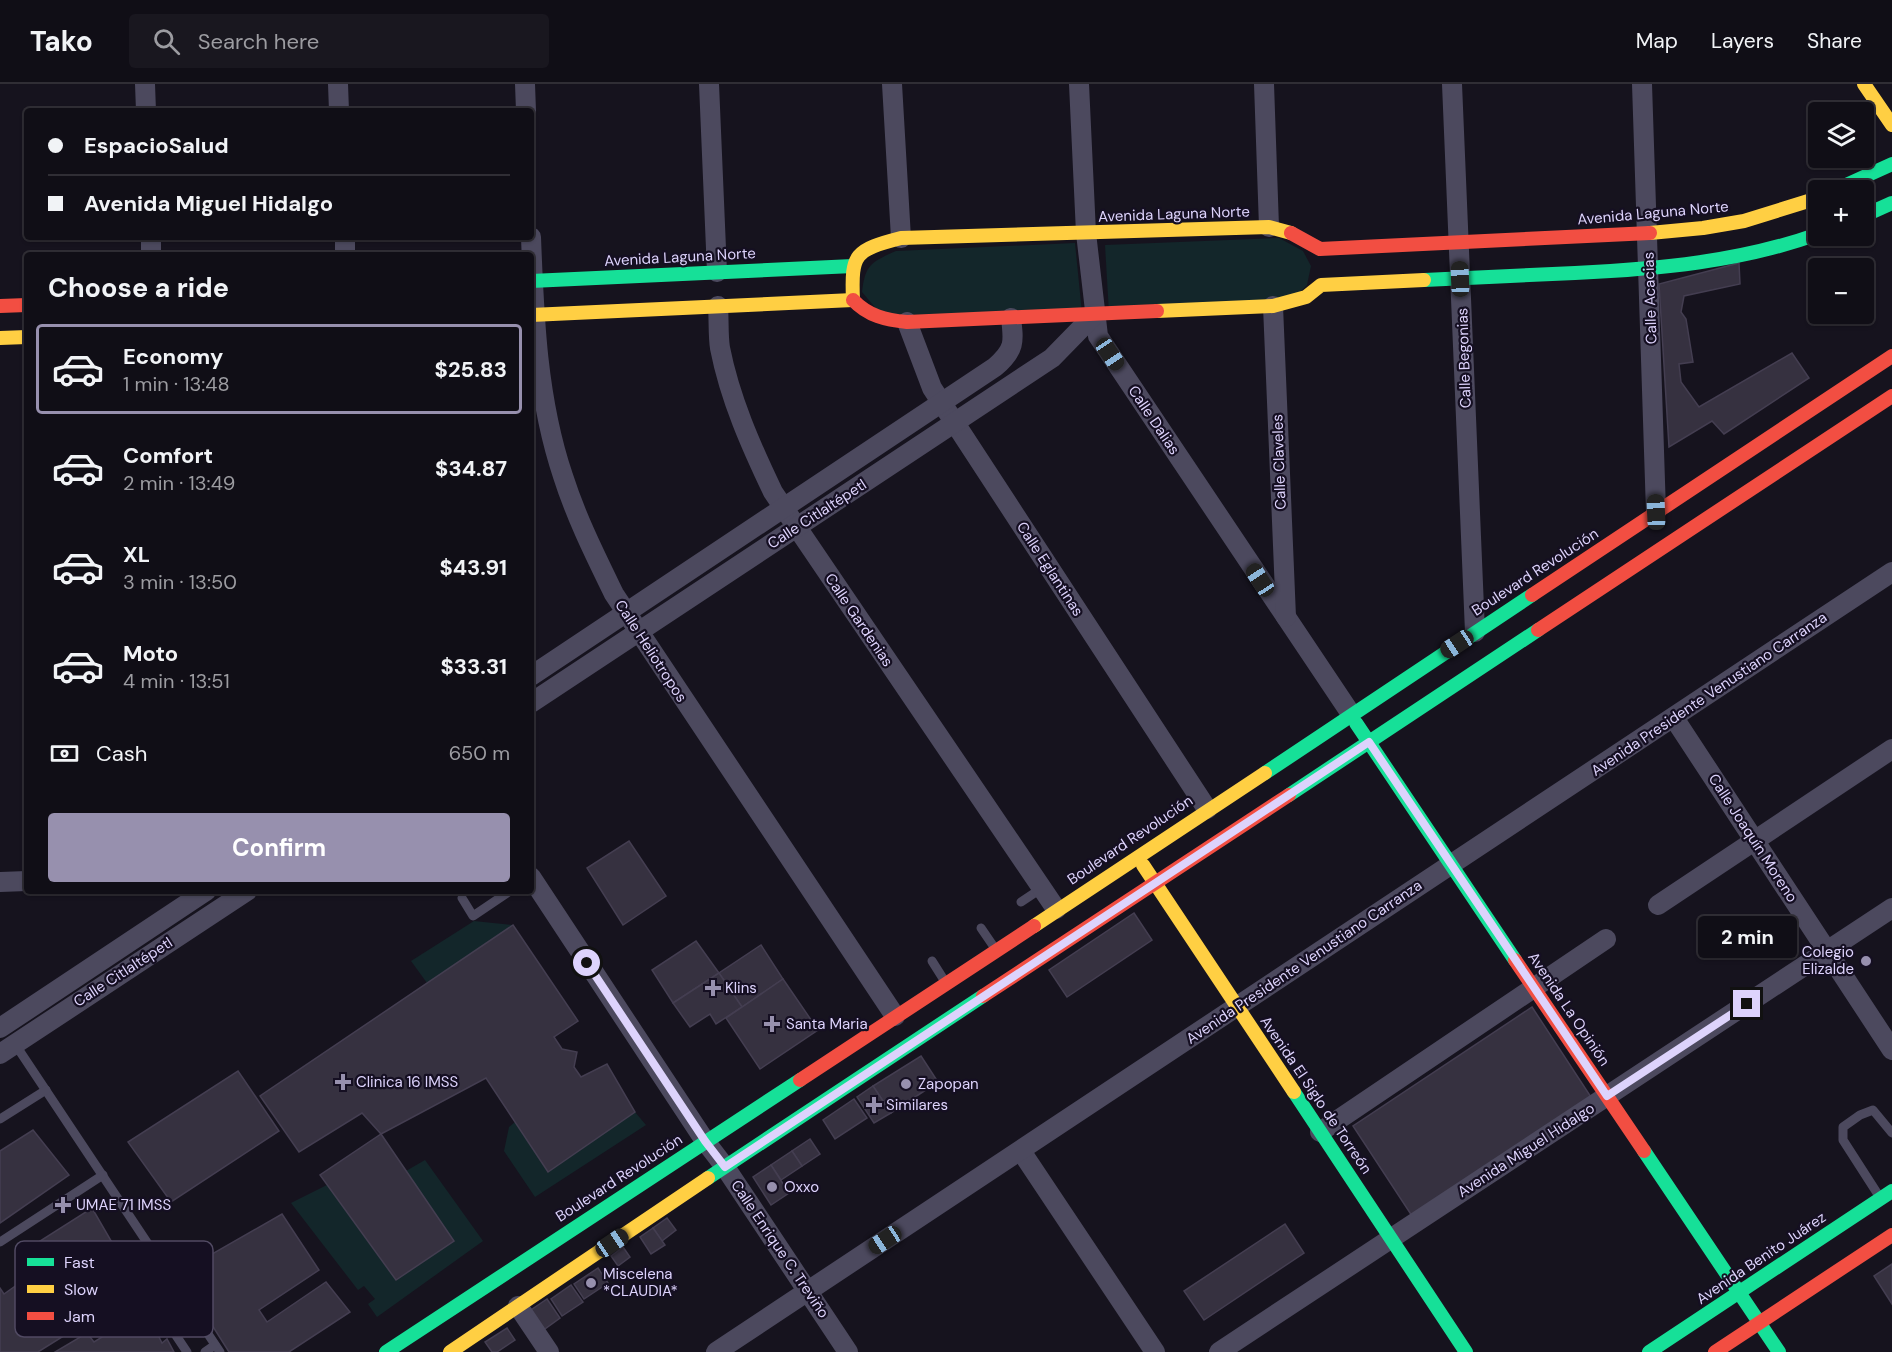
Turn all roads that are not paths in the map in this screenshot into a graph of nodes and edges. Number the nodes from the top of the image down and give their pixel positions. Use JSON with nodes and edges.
{"nodes":[{"id":1,"x":145,"y":84,"type":"edge"},
{"id":2,"x":338,"y":84,"type":"edge"},
{"id":3,"x":525,"y":84,"type":"edge"},
{"id":4,"x":709,"y":84,"type":"edge"},
{"id":5,"x":892,"y":84,"type":"edge"},
{"id":6,"x":1079,"y":84,"type":"edge"},
{"id":7,"x":1263,"y":84,"type":"edge"},
{"id":8,"x":1452,"y":84,"type":"edge"},
{"id":9,"x":1642,"y":84,"type":"edge"},
{"id":10,"x":1864,"y":84,"type":"edge"},
{"id":11,"x":146,"y":108,"type":"edge"},
{"id":12,"x":339,"y":108,"type":"edge"},
{"id":13,"x":526,"y":108,"type":"edge"},
{"id":14,"x":1892,"y":125,"type":"edge"},
{"id":15,"x":1892,"y":164,"type":"edge"},
{"id":16,"x":1857,"y":180,"type":"edge"},
{"id":17,"x":1808,"y":201,"type":"edge"},
{"id":18,"x":1892,"y":203,"type":"edge"},
{"id":19,"x":1874,"y":211,"type":"edge"},
{"id":20,"x":1269,"y":227,"type":"junction"},
{"id":21,"x":1086,"y":233,"type":"junction"},
{"id":22,"x":1648,"y":233,"type":"junction"},
{"id":23,"x":901,"y":237,"type":"junction"},
{"id":24,"x":1808,"y":237,"type":"edge"},
{"id":25,"x":1459,"y":242,"type":"junction"},
{"id":26,"x":1320,"y":249,"type":"junction"},
{"id":27,"x":853,"y":266,"type":"junction"},
{"id":28,"x":1649,"y":269,"type":"junction"},
{"id":29,"x":717,"y":272,"type":"junction"},
{"id":30,"x":1460,"y":279,"type":"junction"},
{"id":31,"x":534,"y":280,"type":"edge"},
{"id":32,"x":1321,"y":285,"type":"junction"},
{"id":33,"x":853,"y":300,"type":"junction"},
{"id":34,"x":24,"y":305,"type":"edge"},
{"id":35,"x":0,"y":306,"type":"edge"},
{"id":36,"x":718,"y":306,"type":"junction"},
{"id":37,"x":1273,"y":306,"type":"junction"},
{"id":38,"x":1095,"y":314,"type":"junction"},
{"id":39,"x":534,"y":315,"type":"edge"},
{"id":40,"x":1011,"y":318,"type":"junction"},
{"id":41,"x":908,"y":322,"type":"junction"},
{"id":42,"x":534,"y":328,"type":"edge"},
{"id":43,"x":24,"y":337,"type":"edge"},
{"id":44,"x":0,"y":338,"type":"edge"},
{"id":45,"x":1892,"y":356,"type":"edge"},
{"id":46,"x":1892,"y":396,"type":"edge"},
{"id":47,"x":942,"y":403,"type":"junction"},
{"id":48,"x":955,"y":423,"type":"junction"},
{"id":49,"x":784,"y":508,"type":"junction"},
{"id":50,"x":1656,"y":512,"type":"junction"},
{"id":51,"x":797,"y":528,"type":"junction"},
{"id":52,"x":1892,"y":574,"type":"edge"},
{"id":53,"x":626,"y":613,"type":"junction"},
{"id":54,"x":1286,"y":617,"type":"junction"},
{"id":55,"x":639,"y":632,"type":"junction"},
{"id":56,"x":1475,"y":632,"type":"junction"},
{"id":57,"x":534,"y":674,"type":"edge"},
{"id":58,"x":534,"y":701,"type":"edge"},
{"id":59,"x":1350,"y":714,"type":"junction"},
{"id":60,"x":1674,"y":718,"type":"junction"},
{"id":61,"x":1369,"y":742,"type":"junction"},
{"id":62,"x":1892,"y":749,"type":"edge"},
{"id":63,"x":1207,"y":809,"type":"junction"},
{"id":64,"x":1755,"y":840,"type":"junction"},
{"id":65,"x":1138,"y":857,"type":"junction"},
{"id":66,"x":1452,"y":865,"type":"junction"},
{"id":67,"x":24,"y":881,"type":"edge"},
{"id":68,"x":0,"y":882,"type":"edge"},
{"id":69,"x":534,"y":883,"type":"edge"},
{"id":70,"x":1155,"y":883,"type":"junction"},
{"id":71,"x":1041,"y":888,"type":"junction"},
{"id":72,"x":201,"y":894,"type":"edge"},
{"id":73,"x":242,"y":894,"type":"edge"},
{"id":74,"x":506,"y":894,"type":"edge"},
{"id":75,"x":462,"y":898,"type":"dead end"},
{"id":76,"x":1021,"y":902,"type":"dead end"},
{"id":77,"x":1658,"y":905,"type":"dead end"},
{"id":78,"x":1892,"y":908,"type":"edge"},
{"id":79,"x":1056,"y":909,"type":"junction"},
{"id":80,"x":981,"y":928,"type":"dead end"},
{"id":81,"x":1606,"y":939,"type":"dead end"},
{"id":82,"x":995,"y":949,"type":"junction"},
{"id":83,"x":1827,"y":951,"type":"junction"},
{"id":84,"x":932,"y":961,"type":"dead end"},
{"id":85,"x":946,"y":982,"type":"junction"},
{"id":86,"x":1534,"y":988,"type":"junction"},
{"id":87,"x":1237,"y":1007,"type":"junction"},
{"id":88,"x":895,"y":1016,"type":"junction"},
{"id":89,"x":43,"y":1025,"type":"junction"},
{"id":90,"x":0,"y":1027,"type":"edge"},
{"id":91,"x":8,"y":1049,"type":"edge"},
{"id":92,"x":1892,"y":1050,"type":"edge"},
{"id":93,"x":46,"y":1090,"type":"junction"},
{"id":94,"x":1607,"y":1096,"type":"junction"},
{"id":95,"x":0,"y":1119,"type":"edge"},
{"id":96,"x":1320,"y":1132,"type":"junction"},
{"id":97,"x":1892,"y":1133,"type":"edge"},
{"id":98,"x":705,"y":1141,"type":"junction"},
{"id":99,"x":1021,"y":1151,"type":"junction"},
{"id":100,"x":725,"y":1167,"type":"junction"},
{"id":101,"x":103,"y":1175,"type":"junction"},
{"id":102,"x":1886,"y":1195,"type":"edge"},
{"id":103,"x":1892,"y":1235,"type":"edge"},
{"id":104,"x":1391,"y":1239,"type":"junction"},
{"id":105,"x":147,"y":1241,"type":"edge"},
{"id":106,"x":0,"y":1242,"type":"edge"},
{"id":107,"x":808,"y":1291,"type":"junction"},
{"id":108,"x":1739,"y":1292,"type":"junction"},
{"id":109,"x":518,"y":1306,"type":"junction"},
{"id":110,"x":1760,"y":1323,"type":"junction"},
{"id":111,"x":177,"y":1337,"type":"edge"},
{"id":112,"x":218,"y":1348,"type":"edge"},
{"id":113,"x":187,"y":1352,"type":"edge"},
{"id":114,"x":205,"y":1352,"type":"edge"},
{"id":115,"x":386,"y":1352,"type":"edge"},
{"id":116,"x":450,"y":1352,"type":"edge"},
{"id":117,"x":549,"y":1352,"type":"edge"},
{"id":118,"x":716,"y":1352,"type":"edge"},
{"id":119,"x":848,"y":1352,"type":"edge"},
{"id":120,"x":1155,"y":1352,"type":"edge"},
{"id":121,"x":1219,"y":1352,"type":"edge"},
{"id":122,"x":1466,"y":1352,"type":"edge"},
{"id":123,"x":1649,"y":1352,"type":"edge"},
{"id":124,"x":1716,"y":1352,"type":"edge"},
{"id":125,"x":1779,"y":1352,"type":"edge"}],
"edges":[{"from":1,"to":11,"type":"street"},
{"from":2,"to":12,"type":"street"},
{"from":3,"to":13,"type":"street"},
{"from":4,"to":29,"type":"street"},
{"from":5,"to":23,"type":"street"},
{"from":6,"to":21,"type":"street","name":"Calle Dalias"},
{"from":7,"to":20,"type":"street"},
{"from":8,"to":25,"type":"street","name":"Calle Begonias"},
{"from":9,"to":22,"type":"street","name":"Calle Acacias"},
{"from":10,"to":14,"type":"main road"},
{"from":15,"to":16,"type":"main road"},
{"from":17,"to":22,"type":"main road","name":"Avenida Laguna Norte"},
{"from":18,"to":19,"type":"main road"},
{"from":20,"to":21,"type":"main road","name":"Avenida Laguna Norte"},
{"from":20,"to":26,"type":"main road","name":"Avenida Laguna Norte"},
{"from":21,"to":23,"type":"main road","name":"Avenida Laguna Norte"},
{"from":21,"to":38,"type":"street","name":"Calle Dalias"},
{"from":22,"to":25,"type":"main road","name":"Avenida Laguna Norte"},
{"from":22,"to":28,"type":"street","name":"Calle Acacias"},
{"from":23,"to":27,"type":"main road","name":"Avenida Laguna Norte"},
{"from":24,"to":28,"type":"main road"},
{"from":25,"to":26,"type":"main road","name":"Avenida Laguna Norte"},
{"from":25,"to":30,"type":"street","name":"Calle Begonias"},
{"from":26,"to":32,"type":"main road"},
{"from":27,"to":29,"type":"main road","name":"Avenida Laguna Norte"},
{"from":27,"to":33,"type":"main road"},
{"from":28,"to":30,"type":"main road"},
{"from":28,"to":50,"type":"street","name":"Calle Acacias"},
{"from":29,"to":31,"type":"main road","name":"Avenida Laguna Norte"},
{"from":30,"to":32,"type":"main road"},
{"from":30,"to":56,"type":"street","name":"Calle Begonias"},
{"from":32,"to":37,"type":"main road"},
{"from":33,"to":36,"type":"main road"},
{"from":33,"to":41,"type":"main road"},
{"from":34,"to":35,"type":"main road"},
{"from":36,"to":39,"type":"main road"},
{"from":36,"to":49,"type":"street","name":"Calle Gardenias"},
{"from":37,"to":38,"type":"main road"},
{"from":37,"to":54,"type":"street","name":"Calle Claveles"},
{"from":38,"to":40,"type":"main road"},
{"from":38,"to":48,"type":"street","name":"Calle Citlaltépetl"},
{"from":38,"to":54,"type":"street","name":"Calle Dalias"},
{"from":40,"to":41,"type":"main road"},
{"from":40,"to":47,"type":"street","name":"Calle Citlaltépetl"},
{"from":41,"to":47,"type":"street","name":"Calle Eglantinas"},
{"from":42,"to":53,"type":"street","name":"Calle Heliotropos"},
{"from":43,"to":44,"type":"main road"},
{"from":45,"to":50,"type":"main road","name":"Boulevard Revolución"},
{"from":46,"to":61,"type":"main road"},
{"from":47,"to":48,"type":"street","name":"Calle Eglantinas"},
{"from":47,"to":49,"type":"street","name":"Calle Citlaltépetl"},
{"from":48,"to":51,"type":"street","name":"Calle Citlaltépetl"},
{"from":48,"to":63,"type":"street","name":"Calle Eglantinas"},
{"from":49,"to":51,"type":"street","name":"Calle Gardenias"},
{"from":49,"to":53,"type":"street","name":"Calle Citlaltépetl"},
{"from":50,"to":56,"type":"main road","name":"Boulevard Revolución"},
{"from":51,"to":55,"type":"street","name":"Calle Citlaltépetl"},
{"from":51,"to":71,"type":"street","name":"Calle Gardenias"},
{"from":52,"to":60,"type":"street","name":"Avenida Presidente Venustiano Carranza"},
{"from":53,"to":55,"type":"street","name":"Calle Heliotropos"},
{"from":53,"to":57,"type":"street","name":"Calle Citlaltépetl"},
{"from":54,"to":59,"type":"street","name":"Calle Dalias"},
{"from":55,"to":58,"type":"street","name":"Calle Citlaltépetl"},
{"from":55,"to":88,"type":"street","name":"Calle Heliotropos"},
{"from":56,"to":59,"type":"main road","name":"Boulevard Revolución"},
{"from":59,"to":61,"type":"main road","name":"Avenida La Opinión"},
{"from":59,"to":63,"type":"main road","name":"Boulevard Revolución"},
{"from":60,"to":64,"type":"street","name":"Calle Joaquín Moreno"},
{"from":60,"to":66,"type":"street","name":"Avenida Presidente Venustiano Carranza"},
{"from":61,"to":66,"type":"main road","name":"Avenida La Opinión"},
{"from":61,"to":70,"type":"main road"},
{"from":62,"to":64,"type":"street"},
{"from":63,"to":65,"type":"main road","name":"Boulevard Revolución"},
{"from":64,"to":77,"type":"street"},
{"from":64,"to":83,"type":"street","name":"Calle Joaquín Moreno"},
{"from":65,"to":70,"type":"main road","name":"Avenida El Siglo de Torreón"},
{"from":65,"to":79,"type":"main road","name":"Boulevard Revolución"},
{"from":66,"to":86,"type":"main road","name":"Avenida La Opinión"},
{"from":66,"to":87,"type":"street","name":"Avenida Presidente Venustiano Carranza"},
{"from":67,"to":68,"type":"street"},
{"from":69,"to":98,"type":"street","name":"Calle Enrique C. Treviño"},
{"from":70,"to":87,"type":"main road","name":"Avenida El Siglo de Torreón"},
{"from":70,"to":100,"type":"main road"},
{"from":71,"to":76,"type":"lane"},
{"from":71,"to":79,"type":"street","name":"Calle Gardenias"},
{"from":72,"to":90,"type":"street","name":"Calle Citlaltépetl"},
{"from":73,"to":89,"type":"street","name":"Calle Citlaltépetl"},
{"from":74,"to":75,"type":"lane"},
{"from":78,"to":83,"type":"street","name":"Avenida Miguel Hidalgo"},
{"from":79,"to":82,"type":"main road","name":"Boulevard Revolución"},
{"from":80,"to":82,"type":"lane"},
{"from":81,"to":86,"type":"street"},
{"from":82,"to":85,"type":"main road","name":"Boulevard Revolución"},
{"from":83,"to":92,"type":"street","name":"Calle Joaquín Moreno"},
{"from":83,"to":94,"type":"street","name":"Avenida Miguel Hidalgo"},
{"from":84,"to":85,"type":"lane"},
{"from":85,"to":88,"type":"main road","name":"Boulevard Revolución"},
{"from":86,"to":94,"type":"main road","name":"Avenida La Opinión"},
{"from":86,"to":96,"type":"street"},
{"from":87,"to":96,"type":"main road","name":"Avenida El Siglo de Torreón"},
{"from":87,"to":99,"type":"street","name":"Avenida Presidente Venustiano Carranza"},
{"from":88,"to":98,"type":"main road","name":"Boulevard Revolución"},
{"from":89,"to":90,"type":"street"},
{"from":89,"to":91,"type":"street","name":"Calle Citlaltépetl"},
{"from":91,"to":93,"type":"lane"},
{"from":93,"to":95,"type":"lane"},
{"from":93,"to":101,"type":"lane"},
{"from":94,"to":104,"type":"street","name":"Avenida Miguel Hidalgo"},
{"from":94,"to":108,"type":"main road","name":"Avenida La Opinión"},
{"from":96,"to":104,"type":"main road","name":"Avenida El Siglo de Torreón"},
{"from":97,"to":102,"type":"lane"},
{"from":98,"to":100,"type":"street","name":"Calle Enrique C. Treviño"},
{"from":98,"to":115,"type":"main road","name":"Boulevard Revolución"},
{"from":99,"to":107,"type":"street","name":"Avenida Presidente Venustiano Carranza"},
{"from":99,"to":120,"type":"street"},
{"from":100,"to":107,"type":"street","name":"Calle Enrique C. Treviño"},
{"from":100,"to":109,"type":"main road"},
{"from":101,"to":105,"type":"lane"},
{"from":101,"to":106,"type":"lane"},
{"from":102,"to":108,"type":"main road","name":"Avenida Benito Juárez"},
{"from":103,"to":110,"type":"main road"},
{"from":104,"to":121,"type":"street","name":"Avenida Miguel Hidalgo"},
{"from":104,"to":122,"type":"main road","name":"Avenida El Siglo de Torreón"},
{"from":107,"to":118,"type":"street","name":"Avenida Presidente Venustiano Carranza"},
{"from":107,"to":119,"type":"street","name":"Calle Enrique C. Treviño"},
{"from":108,"to":110,"type":"main road","name":"Avenida La Opinión"},
{"from":108,"to":123,"type":"main road","name":"Avenida Benito Juárez"},
{"from":109,"to":116,"type":"main road"},
{"from":109,"to":117,"type":"street"},
{"from":110,"to":124,"type":"main road"},
{"from":110,"to":125,"type":"main road","name":"Avenida La Opinión"},
{"from":111,"to":113,"type":"lane"},
{"from":112,"to":114,"type":"lane"}]}
